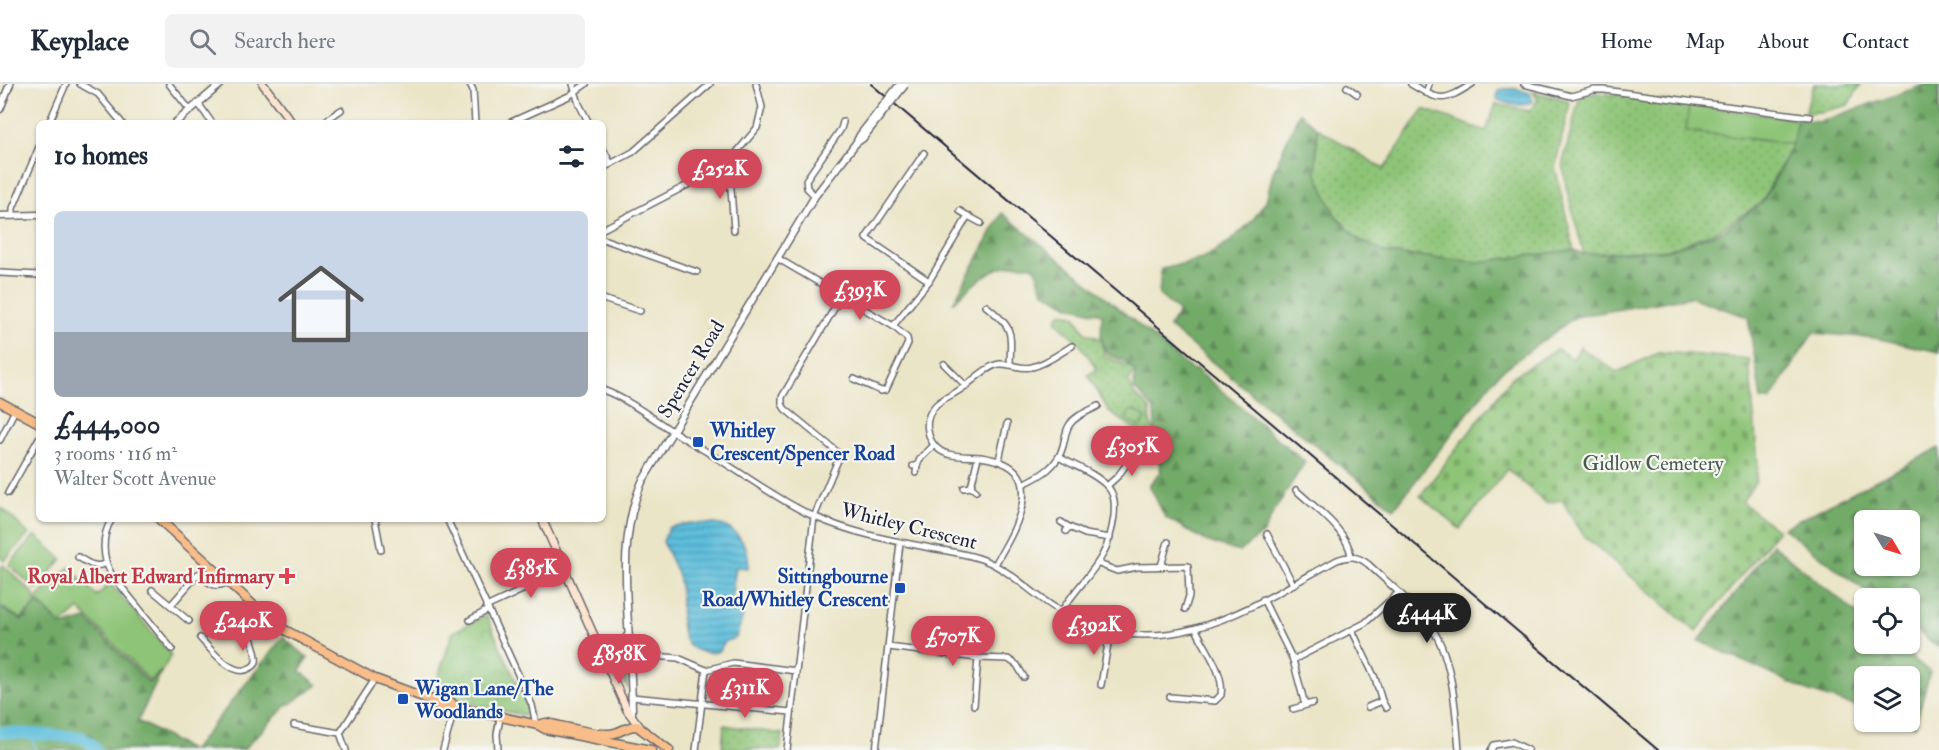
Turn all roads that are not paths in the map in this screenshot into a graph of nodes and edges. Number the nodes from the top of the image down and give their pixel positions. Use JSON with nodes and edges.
{"nodes":[{"id":1,"x":10,"y":84,"type":"edge"},
{"id":2,"x":66,"y":84,"type":"edge"},
{"id":3,"x":80,"y":84,"type":"edge"},
{"id":4,"x":168,"y":84,"type":"edge"},
{"id":5,"x":221,"y":84,"type":"edge"},
{"id":6,"x":263,"y":84,"type":"edge"},
{"id":7,"x":470,"y":84,"type":"edge"},
{"id":8,"x":573,"y":84,"type":"edge"},
{"id":9,"x":586,"y":84,"type":"edge"},
{"id":10,"x":710,"y":84,"type":"edge"},
{"id":11,"x":756,"y":84,"type":"edge"},
{"id":12,"x":904,"y":84,"type":"edge"},
{"id":13,"x":1357,"y":84,"type":"edge"},
{"id":14,"x":1411,"y":84,"type":"edge"},
{"id":15,"x":1429,"y":84,"type":"edge"},
{"id":16,"x":1472,"y":84,"type":"edge"},
{"id":17,"x":1524,"y":84,"type":"edge"},
{"id":18,"x":1347,"y":87,"type":"dead end"},
{"id":19,"x":575,"y":92,"type":"junction"},
{"id":20,"x":1426,"y":93,"type":"junction"},
{"id":21,"x":198,"y":104,"type":"junction"},
{"id":22,"x":0,"y":110,"type":"edge"},
{"id":23,"x":190,"y":110,"type":"junction"},
{"id":24,"x":341,"y":110,"type":"dead end"},
{"id":25,"x":525,"y":117,"type":"junction"},
{"id":26,"x":1810,"y":117,"type":"dead end"},
{"id":27,"x":50,"y":120,"type":"edge"},
{"id":28,"x":120,"y":120,"type":"edge"},
{"id":29,"x":178,"y":120,"type":"edge"},
{"id":30,"x":210,"y":120,"type":"edge"},
{"id":31,"x":290,"y":120,"type":"edge"},
{"id":32,"x":326,"y":120,"type":"edge"},
{"id":33,"x":475,"y":120,"type":"edge"},
{"id":34,"x":517,"y":120,"type":"edge"},
{"id":35,"x":526,"y":120,"type":"edge"},
{"id":36,"x":589,"y":120,"type":"edge"},
{"id":37,"x":843,"y":122,"type":"dead end"},
{"id":38,"x":924,"y":153,"type":"dead end"},
{"id":39,"x":36,"y":154,"type":"edge"},
{"id":40,"x":606,"y":155,"type":"edge"},
{"id":41,"x":611,"y":164,"type":"junction"},
{"id":42,"x":726,"y":165,"type":"junction"},
{"id":43,"x":606,"y":166,"type":"edge"},
{"id":44,"x":815,"y":196,"type":"junction"},
{"id":45,"x":960,"y":211,"type":"dead end"},
{"id":46,"x":36,"y":214,"type":"edge"},
{"id":47,"x":0,"y":216,"type":"edge"},
{"id":48,"x":13,"y":216,"type":"junction"},
{"id":49,"x":968,"y":216,"type":"junction"},
{"id":50,"x":981,"y":223,"type":"dead end"},
{"id":51,"x":606,"y":227,"type":"edge"},
{"id":52,"x":734,"y":230,"type":"dead end"},
{"id":53,"x":606,"y":240,"type":"edge"},
{"id":54,"x":777,"y":258,"type":"junction"},
{"id":55,"x":697,"y":272,"type":"dead end"},
{"id":56,"x":0,"y":273,"type":"edge"},
{"id":57,"x":36,"y":275,"type":"edge"},
{"id":58,"x":929,"y":281,"type":"junction"},
{"id":59,"x":841,"y":297,"type":"junction"},
{"id":60,"x":606,"y":299,"type":"edge"},
{"id":61,"x":986,"y":306,"type":"dead end"},
{"id":62,"x":640,"y":311,"type":"dead end"},
{"id":63,"x":892,"y":326,"type":"junction"},
{"id":64,"x":1059,"y":345,"type":"dead end"},
{"id":65,"x":1072,"y":346,"type":"dead end"},
{"id":66,"x":1062,"y":351,"type":"junction"},
{"id":67,"x":944,"y":364,"type":"dead end"},
{"id":68,"x":1010,"y":365,"type":"junction"},
{"id":69,"x":854,"y":380,"type":"dead end"},
{"id":70,"x":966,"y":386,"type":"junction"},
{"id":71,"x":606,"y":392,"type":"edge"},
{"id":72,"x":0,"y":402,"type":"edge"},
{"id":73,"x":1086,"y":404,"type":"dead end"},
{"id":74,"x":1098,"y":406,"type":"dead end"},
{"id":75,"x":15,"y":410,"type":"junction"},
{"id":76,"x":1090,"y":410,"type":"junction"},
{"id":77,"x":36,"y":421,"type":"edge"},
{"id":78,"x":1007,"y":424,"type":"dead end"},
{"id":79,"x":673,"y":431,"type":"junction"},
{"id":80,"x":0,"y":440,"type":"edge"},
{"id":81,"x":36,"y":443,"type":"edge"},
{"id":82,"x":934,"y":445,"type":"junction"},
{"id":83,"x":1143,"y":451,"type":"dead end"},
{"id":84,"x":978,"y":457,"type":"junction"},
{"id":85,"x":1059,"y":457,"type":"junction"},
{"id":86,"x":999,"y":460,"type":"junction"},
{"id":87,"x":915,"y":468,"type":"dead end"},
{"id":88,"x":1023,"y":484,"type":"junction"},
{"id":89,"x":1107,"y":486,"type":"junction"},
{"id":90,"x":970,"y":489,"type":"dead end"},
{"id":91,"x":1296,"y":490,"type":"dead end"},
{"id":92,"x":8,"y":493,"type":"dead end"},
{"id":93,"x":814,"y":517,"type":"junction"},
{"id":94,"x":110,"y":522,"type":"edge"},
{"id":95,"x":162,"y":522,"type":"edge"},
{"id":96,"x":376,"y":522,"type":"edge"},
{"id":97,"x":448,"y":522,"type":"edge"},
{"id":98,"x":543,"y":522,"type":"edge"},
{"id":99,"x":1061,"y":522,"type":"dead end"},
{"id":100,"x":1267,"y":534,"type":"dead end"},
{"id":101,"x":1110,"y":538,"type":"junction"},
{"id":102,"x":1270,"y":540,"type":"junction"},
{"id":103,"x":1168,"y":542,"type":"dead end"},
{"id":104,"x":900,"y":543,"type":"junction"},
{"id":105,"x":1262,"y":544,"type":"dead end"},
{"id":106,"x":381,"y":550,"type":"dead end"},
{"id":107,"x":1351,"y":556,"type":"junction"},
{"id":108,"x":78,"y":557,"type":"dead end"},
{"id":109,"x":105,"y":564,"type":"junction"},
{"id":110,"x":1099,"y":564,"type":"junction"},
{"id":111,"x":995,"y":565,"type":"junction"},
{"id":112,"x":1161,"y":566,"type":"junction"},
{"id":113,"x":565,"y":570,"type":"junction"},
{"id":114,"x":227,"y":582,"type":"junction"},
{"id":115,"x":1293,"y":584,"type":"junction"},
{"id":116,"x":152,"y":590,"type":"dead end"},
{"id":117,"x":1398,"y":593,"type":"junction"},
{"id":118,"x":1263,"y":599,"type":"junction"},
{"id":119,"x":171,"y":605,"type":"junction"},
{"id":120,"x":254,"y":607,"type":"junction"},
{"id":121,"x":487,"y":608,"type":"junction"},
{"id":122,"x":1185,"y":609,"type":"dead end"},
{"id":123,"x":1061,"y":612,"type":"junction"},
{"id":124,"x":470,"y":620,"type":"dead end"},
{"id":125,"x":189,"y":621,"type":"dead end"},
{"id":126,"x":1196,"y":629,"type":"junction"},
{"id":127,"x":1352,"y":630,"type":"junction"},
{"id":128,"x":1110,"y":632,"type":"junction"},
{"id":129,"x":627,"y":636,"type":"junction"},
{"id":130,"x":200,"y":638,"type":"dead end"},
{"id":131,"x":888,"y":647,"type":"junction"},
{"id":132,"x":172,"y":649,"type":"dead end"},
{"id":133,"x":617,"y":652,"type":"junction"},
{"id":134,"x":630,"y":654,"type":"junction"},
{"id":135,"x":605,"y":657,"type":"junction"},
{"id":136,"x":978,"y":658,"type":"junction"},
{"id":137,"x":1293,"y":660,"type":"junction"},
{"id":138,"x":706,"y":670,"type":"junction"},
{"id":139,"x":795,"y":671,"type":"junction"},
{"id":140,"x":1024,"y":676,"type":"dead end"},
{"id":141,"x":1103,"y":676,"type":"junction"},
{"id":142,"x":1111,"y":678,"type":"dead end"},
{"id":143,"x":375,"y":679,"type":"junction"},
{"id":144,"x":1101,"y":685,"type":"dead end"},
{"id":145,"x":619,"y":692,"type":"junction"},
{"id":146,"x":631,"y":694,"type":"junction"},
{"id":147,"x":1170,"y":697,"type":"dead end"},
{"id":148,"x":1382,"y":702,"type":"junction"},
{"id":149,"x":702,"y":703,"type":"junction"},
{"id":150,"x":1313,"y":703,"type":"dead end"},
{"id":151,"x":974,"y":705,"type":"dead end"},
{"id":152,"x":1305,"y":705,"type":"junction"},
{"id":153,"x":455,"y":707,"type":"junction"},
{"id":154,"x":1368,"y":707,"type":"dead end"},
{"id":155,"x":1386,"y":708,"type":"dead end"},
{"id":156,"x":1293,"y":709,"type":"dead end"},
{"id":157,"x":791,"y":712,"type":"junction"},
{"id":158,"x":629,"y":713,"type":"junction"},
{"id":159,"x":500,"y":718,"type":"junction"},
{"id":160,"x":294,"y":725,"type":"dead end"},
{"id":161,"x":537,"y":725,"type":"junction"},
{"id":162,"x":641,"y":728,"type":"junction"},
{"id":163,"x":625,"y":730,"type":"junction"},
{"id":164,"x":340,"y":733,"type":"junction"},
{"id":165,"x":632,"y":747,"type":"junction"},
{"id":166,"x":346,"y":750,"type":"edge"},
{"id":167,"x":443,"y":750,"type":"edge"},
{"id":168,"x":498,"y":750,"type":"edge"},
{"id":169,"x":651,"y":750,"type":"edge"},
{"id":170,"x":669,"y":750,"type":"edge"},
{"id":171,"x":696,"y":750,"type":"edge"},
{"id":172,"x":787,"y":750,"type":"edge"},
{"id":173,"x":876,"y":750,"type":"edge"},
{"id":174,"x":1459,"y":750,"type":"edge"},
{"id":175,"x":1491,"y":750,"type":"edge"},
{"id":176,"x":1528,"y":750,"type":"edge"}],
"edges":[{"from":1,"to":22,"type":"street"},
{"from":2,"to":27,"type":"street"},
{"from":3,"to":28,"type":"street"},
{"from":4,"to":23,"type":"street"},
{"from":5,"to":21,"type":"street"},
{"from":6,"to":31,"type":"main road"},
{"from":7,"to":33,"type":"street"},
{"from":8,"to":19,"type":"street"},
{"from":9,"to":19,"type":"street"},
{"from":10,"to":41,"type":"street"},
{"from":11,"to":42,"type":"street"},
{"from":12,"to":44,"type":"street","name":"Spencer Road","bridge":true},
{"from":13,"to":18,"type":"street"},
{"from":14,"to":20,"type":"street"},
{"from":15,"to":20,"type":"street"},
{"from":16,"to":20,"type":"street"},
{"from":17,"to":26,"type":"street"},
{"from":19,"to":25,"type":"street"},
{"from":19,"to":36,"type":"street"},
{"from":21,"to":23,"type":"street"},
{"from":21,"to":30,"type":"street"},
{"from":23,"to":29,"type":"street"},
{"from":24,"to":32,"type":"street"},
{"from":25,"to":34,"type":"street"},
{"from":25,"to":35,"type":"street"},
{"from":37,"to":44,"type":"street"},
{"from":38,"to":58,"type":"street"},
{"from":39,"to":48,"type":"street"},
{"from":40,"to":41,"type":"street"},
{"from":41,"to":43,"type":"street"},
{"from":42,"to":51,"type":"street"},
{"from":42,"to":52,"type":"street"},
{"from":44,"to":54,"type":"street","name":"Spencer Road"},
{"from":45,"to":49,"type":"street"},
{"from":46,"to":48,"type":"street"},
{"from":47,"to":48,"type":"street"},
{"from":49,"to":50,"type":"street"},
{"from":49,"to":58,"type":"street"},
{"from":53,"to":55,"type":"street"},
{"from":54,"to":59,"type":"street"},
{"from":54,"to":79,"type":"street","name":"Spencer Road"},
{"from":56,"to":57,"type":"street"},
{"from":58,"to":63,"type":"street"},
{"from":59,"to":63,"type":"street"},
{"from":59,"to":93,"type":"street"},
{"from":60,"to":62,"type":"street"},
{"from":61,"to":68,"type":"street"},
{"from":63,"to":69,"type":"street"},
{"from":64,"to":66,"type":"street"},
{"from":65,"to":66,"type":"street"},
{"from":66,"to":68,"type":"street"},
{"from":67,"to":70,"type":"street"},
{"from":68,"to":70,"type":"street"},
{"from":70,"to":82,"type":"street"},
{"from":71,"to":79,"type":"street","name":"Whitley Crescent"},
{"from":72,"to":75,"type":"highway"},
{"from":73,"to":76,"type":"street"},
{"from":74,"to":76,"type":"street"},
{"from":75,"to":77,"type":"highway"},
{"from":75,"to":80,"type":"street"},
{"from":76,"to":85,"type":"street"},
{"from":78,"to":86,"type":"street"},
{"from":79,"to":93,"type":"street","name":"Whitley Crescent"},
{"from":79,"to":129,"type":"street","name":"Spencer Road"},
{"from":81,"to":92,"type":"street"},
{"from":82,"to":84,"type":"street"},
{"from":82,"to":87,"type":"street"},
{"from":83,"to":89,"type":"street"},
{"from":84,"to":86,"type":"street"},
{"from":84,"to":90,"type":"street"},
{"from":85,"to":88,"type":"street"},
{"from":85,"to":89,"type":"street"},
{"from":86,"to":88,"type":"street"},
{"from":88,"to":111,"type":"street"},
{"from":89,"to":101,"type":"street"},
{"from":91,"to":107,"type":"street"},
{"from":93,"to":104,"type":"street","name":"Whitley Crescent"},
{"from":93,"to":139,"type":"street"},
{"from":94,"to":109,"type":"street"},
{"from":95,"to":114,"type":"highway"},
{"from":96,"to":106,"type":"street"},
{"from":97,"to":121,"type":"street"},
{"from":98,"to":113,"type":"main road"},
{"from":99,"to":101,"type":"street"},
{"from":100,"to":102,"type":"street"},
{"from":101,"to":110,"type":"street"},
{"from":102,"to":105,"type":"street"},
{"from":102,"to":115,"type":"street"},
{"from":103,"to":112,"type":"street"},
{"from":104,"to":111,"type":"street","name":"Whitley Crescent"},
{"from":104,"to":131,"type":"street"},
{"from":107,"to":115,"type":"street","name":"Whitley Crescent"},
{"from":107,"to":117,"type":"street"},
{"from":108,"to":109,"type":"street"},
{"from":109,"to":132,"type":"street"},
{"from":110,"to":112,"type":"street"},
{"from":110,"to":123,"type":"street"},
{"from":111,"to":123,"type":"street","name":"Whitley Crescent"},
{"from":112,"to":122,"type":"street"},
{"from":113,"to":121,"type":"street"},
{"from":113,"to":135,"type":"main road"},
{"from":114,"to":119,"type":"street"},
{"from":114,"to":120,"type":"highway"},
{"from":115,"to":118,"type":"street","name":"Whitley Crescent"},
{"from":116,"to":119,"type":"street"},
{"from":117,"to":127,"type":"street"},
{"from":117,"to":174,"type":"street"},
{"from":118,"to":126,"type":"street","name":"Whitley Crescent"},
{"from":118,"to":137,"type":"street"},
{"from":119,"to":125,"type":"street"},
{"from":120,"to":130,"type":"street"},
{"from":120,"to":143,"type":"highway"},
{"from":121,"to":124,"type":"street"},
{"from":121,"to":161,"type":"street"},
{"from":123,"to":128,"type":"street","name":"Whitley Crescent"},
{"from":126,"to":128,"type":"street","name":"Whitley Crescent"},
{"from":126,"to":147,"type":"street"},
{"from":127,"to":137,"type":"street"},
{"from":127,"to":148,"type":"street"},
{"from":128,"to":141,"type":"street"},
{"from":129,"to":133,"type":"street"},
{"from":129,"to":134,"type":"street","name":"Spencer Road"},
{"from":131,"to":136,"type":"street"},
{"from":131,"to":173,"type":"street"},
{"from":133,"to":134,"type":"street"},
{"from":133,"to":135,"type":"street"},
{"from":134,"to":138,"type":"street"},
{"from":134,"to":146,"type":"street","name":"Spencer Road"},
{"from":135,"to":145,"type":"main road"},
{"from":136,"to":140,"type":"street"},
{"from":136,"to":151,"type":"street"},
{"from":137,"to":152,"type":"street"},
{"from":138,"to":139,"type":"street"},
{"from":138,"to":149,"type":"street"},
{"from":139,"to":157,"type":"street"},
{"from":141,"to":142,"type":"street"},
{"from":141,"to":144,"type":"street"},
{"from":143,"to":153,"type":"highway"},
{"from":143,"to":164,"type":"street"},
{"from":145,"to":146,"type":"street"},
{"from":145,"to":158,"type":"main road"},
{"from":146,"to":149,"type":"street"},
{"from":146,"to":158,"type":"street","name":"Spencer Road"},
{"from":148,"to":154,"type":"street"},
{"from":148,"to":155,"type":"street"},
{"from":149,"to":157,"type":"street"},
{"from":149,"to":171,"type":"street"},
{"from":150,"to":152,"type":"street"},
{"from":152,"to":156,"type":"street"},
{"from":153,"to":159,"type":"highway"},
{"from":153,"to":167,"type":"street"},
{"from":157,"to":172,"type":"street"},
{"from":158,"to":162,"type":"main road"},
{"from":158,"to":163,"type":"main road"},
{"from":159,"to":161,"type":"highway"},
{"from":159,"to":168,"type":"street"},
{"from":160,"to":164,"type":"street"},
{"from":161,"to":163,"type":"highway"},
{"from":161,"to":165,"type":"highway"},
{"from":162,"to":163,"type":"highway"},
{"from":162,"to":165,"type":"highway"},
{"from":162,"to":170,"type":"highway"},
{"from":163,"to":165,"type":"highway"},
{"from":164,"to":166,"type":"street"},
{"from":165,"to":169,"type":"highway"},
{"from":175,"to":176,"type":"street"}]}
